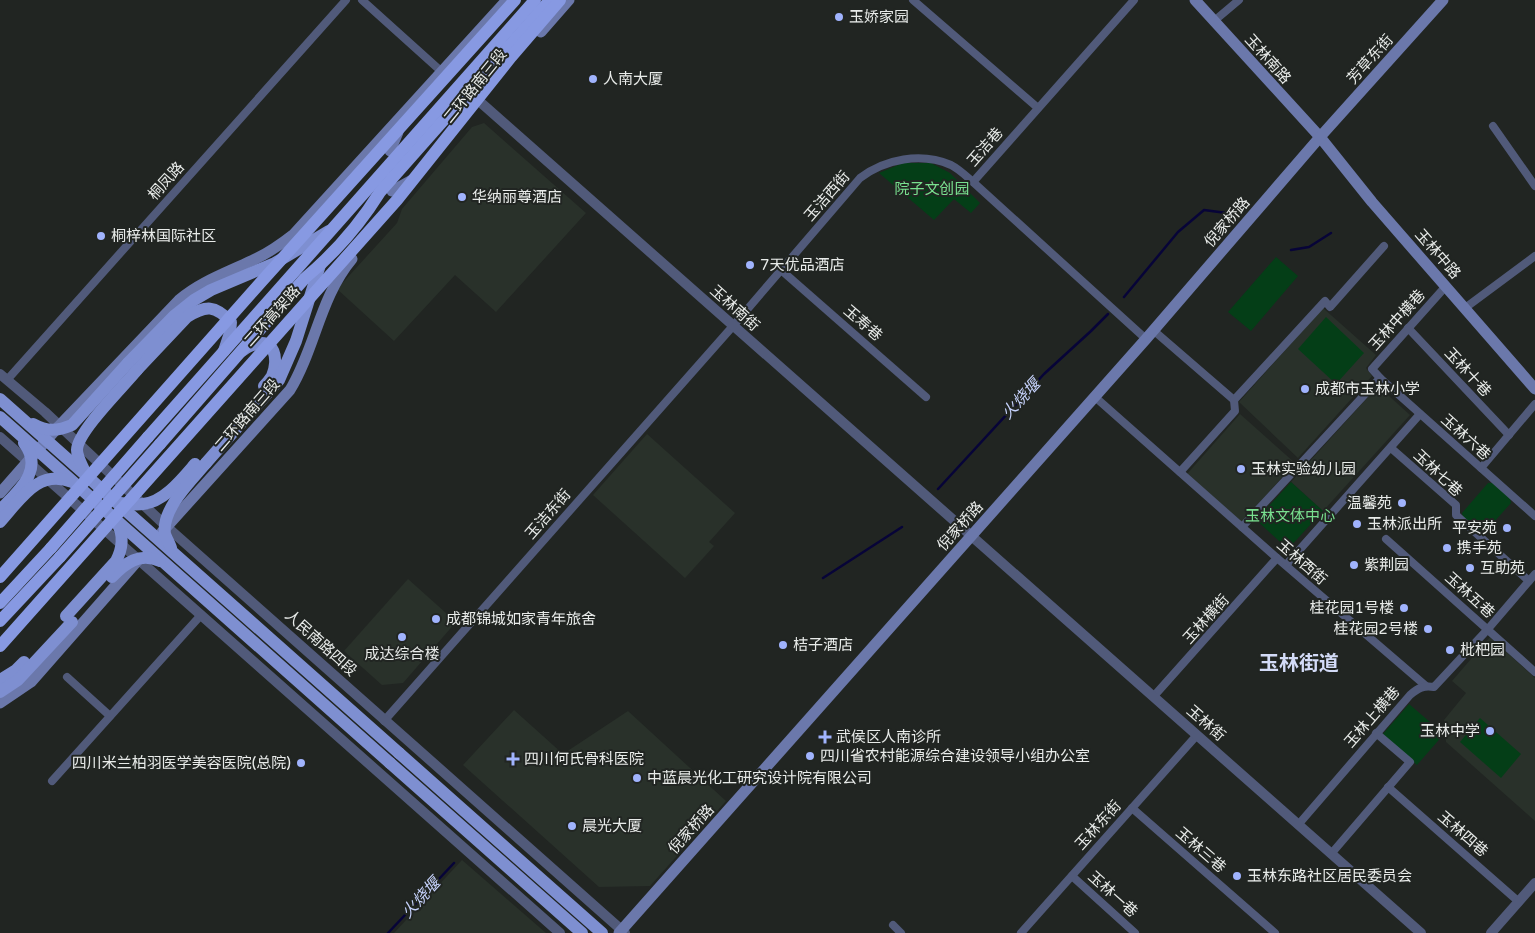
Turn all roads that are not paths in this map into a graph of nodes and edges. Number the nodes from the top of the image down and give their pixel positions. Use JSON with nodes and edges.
{"nodes":[{"id":1,"x":346,"y":0,"type":"edge"},
{"id":2,"x":362,"y":0,"type":"edge"},
{"id":3,"x":507,"y":0,"type":"edge"},
{"id":4,"x":515,"y":0,"type":"edge"},
{"id":5,"x":525,"y":0,"type":"edge"},
{"id":6,"x":535,"y":0,"type":"edge"},
{"id":7,"x":550,"y":0,"type":"edge"},
{"id":8,"x":559,"y":0,"type":"edge"},
{"id":9,"x":569,"y":0,"type":"edge"},
{"id":10,"x":913,"y":0,"type":"edge"},
{"id":11,"x":1134,"y":0,"type":"edge"},
{"id":12,"x":1195,"y":0,"type":"edge"},
{"id":13,"x":1239,"y":0,"type":"edge"},
{"id":14,"x":1443,"y":0,"type":"edge"},
{"id":15,"x":1214,"y":21,"type":"junction"},
{"id":16,"x":493,"y":57,"type":"junction"},
{"id":17,"x":442,"y":72,"type":"junction"},
{"id":18,"x":479,"y":101,"type":"junction"},
{"id":19,"x":1038,"y":108,"type":"junction"},
{"id":20,"x":407,"y":109,"type":"junction"},
{"id":21,"x":1493,"y":126,"type":"dead end"},
{"id":22,"x":1320,"y":138,"type":"junction"},
{"id":23,"x":390,"y":151,"type":"junction"},
{"id":24,"x":425,"y":173,"type":"junction"},
{"id":25,"x":972,"y":182,"type":"junction"},
{"id":26,"x":1535,"y":186,"type":"edge"},
{"id":27,"x":392,"y":191,"type":"junction"},
{"id":28,"x":366,"y":215,"type":"junction"},
{"id":29,"x":342,"y":218,"type":"junction"},
{"id":30,"x":333,"y":228,"type":"junction"},
{"id":31,"x":1384,"y":246,"type":"dead end"},
{"id":32,"x":1535,"y":256,"type":"edge"},
{"id":33,"x":256,"y":259,"type":"junction"},
{"id":34,"x":275,"y":263,"type":"junction"},
{"id":35,"x":320,"y":266,"type":"junction"},
{"id":36,"x":781,"y":270,"type":"junction"},
{"id":37,"x":1446,"y":286,"type":"junction"},
{"id":38,"x":1465,"y":308,"type":"junction"},
{"id":39,"x":180,"y":316,"type":"junction"},
{"id":40,"x":733,"y":326,"type":"junction"},
{"id":41,"x":1408,"y":328,"type":"junction"},
{"id":42,"x":1150,"y":335,"type":"junction"},
{"id":43,"x":224,"y":353,"type":"junction"},
{"id":44,"x":238,"y":354,"type":"junction"},
{"id":45,"x":3,"y":377,"type":"edge"},
{"id":46,"x":1380,"y":378,"type":"junction"},
{"id":47,"x":1535,"y":388,"type":"edge"},
{"id":48,"x":926,"y":397,"type":"dead end"},
{"id":49,"x":1095,"y":397,"type":"junction"},
{"id":50,"x":0,"y":399,"type":"edge"},
{"id":51,"x":1234,"y":400,"type":"junction"},
{"id":52,"x":1535,"y":404,"type":"edge"},
{"id":53,"x":1420,"y":414,"type":"junction"},
{"id":54,"x":0,"y":417,"type":"edge"},
{"id":55,"x":21,"y":418,"type":"junction"},
{"id":56,"x":59,"y":426,"type":"junction"},
{"id":57,"x":13,"y":429,"type":"junction"},
{"id":58,"x":1509,"y":435,"type":"junction"},
{"id":59,"x":0,"y":437,"type":"edge"},
{"id":60,"x":1391,"y":448,"type":"junction"},
{"id":61,"x":28,"y":462,"type":"junction"},
{"id":62,"x":1481,"y":468,"type":"junction"},
{"id":63,"x":1180,"y":472,"type":"junction"},
{"id":64,"x":87,"y":476,"type":"junction"},
{"id":65,"x":74,"y":483,"type":"junction"},
{"id":66,"x":0,"y":493,"type":"edge"},
{"id":67,"x":117,"y":503,"type":"junction"},
{"id":68,"x":0,"y":510,"type":"edge"},
{"id":69,"x":108,"y":513,"type":"junction"},
{"id":70,"x":1535,"y":516,"type":"edge"},
{"id":71,"x":0,"y":522,"type":"edge"},
{"id":72,"x":167,"y":527,"type":"junction"},
{"id":73,"x":1242,"y":527,"type":"junction"},
{"id":74,"x":971,"y":536,"type":"junction"},
{"id":75,"x":1386,"y":539,"type":"dead end"},
{"id":76,"x":55,"y":553,"type":"junction"},
{"id":77,"x":173,"y":553,"type":"junction"},
{"id":78,"x":1277,"y":558,"type":"junction"},
{"id":79,"x":138,"y":559,"type":"junction"},
{"id":80,"x":165,"y":563,"type":"junction"},
{"id":81,"x":1286,"y":566,"type":"junction"},
{"id":82,"x":1535,"y":574,"type":"edge"},
{"id":83,"x":0,"y":577,"type":"edge"},
{"id":84,"x":1529,"y":581,"type":"junction"},
{"id":85,"x":0,"y":603,"type":"edge"},
{"id":86,"x":201,"y":615,"type":"junction"},
{"id":87,"x":0,"y":620,"type":"edge"},
{"id":88,"x":1488,"y":629,"type":"junction"},
{"id":89,"x":0,"y":646,"type":"edge"},
{"id":90,"x":1535,"y":672,"type":"edge"},
{"id":91,"x":67,"y":677,"type":"dead end"},
{"id":92,"x":0,"y":680,"type":"edge"},
{"id":93,"x":1426,"y":686,"type":"junction"},
{"id":94,"x":0,"y":692,"type":"edge"},
{"id":95,"x":1154,"y":696,"type":"junction"},
{"id":96,"x":0,"y":703,"type":"edge"},
{"id":97,"x":110,"y":716,"type":"junction"},
{"id":98,"x":384,"y":721,"type":"junction"},
{"id":99,"x":1376,"y":733,"type":"junction"},
{"id":100,"x":1196,"y":735,"type":"junction"},
{"id":101,"x":52,"y":781,"type":"dead end"},
{"id":102,"x":1388,"y":787,"type":"junction"},
{"id":103,"x":1132,"y":808,"type":"junction"},
{"id":104,"x":1298,"y":825,"type":"junction"},
{"id":105,"x":1331,"y":854,"type":"junction"},
{"id":106,"x":1072,"y":876,"type":"junction"},
{"id":107,"x":1535,"y":884,"type":"edge"},
{"id":108,"x":1519,"y":902,"type":"junction"},
{"id":109,"x":893,"y":925,"type":"dead end"},
{"id":110,"x":622,"y":932,"type":"edge"},
{"id":111,"x":560,"y":933,"type":"edge"},
{"id":112,"x":582,"y":933,"type":"edge"},
{"id":113,"x":602,"y":933,"type":"edge"},
{"id":114,"x":901,"y":933,"type":"edge"},
{"id":115,"x":1021,"y":933,"type":"edge"},
{"id":116,"x":1135,"y":933,"type":"edge"},
{"id":117,"x":1275,"y":933,"type":"edge"},
{"id":118,"x":1421,"y":933,"type":"edge"},
{"id":119,"x":1491,"y":933,"type":"edge"}],
"edges":[{"from":1,"to":45,"type":"street","name":"桐凤路"},
{"from":2,"to":17,"type":"street"},
{"from":3,"to":17,"type":"main road"},
{"from":4,"to":83,"type":"highway","name":"二环高架路","bridge":true},
{"from":5,"to":23,"type":"highway"},
{"from":6,"to":16,"type":"highway"},
{"from":7,"to":16,"type":"highway"},
{"from":8,"to":27,"type":"highway"},
{"from":8,"to":89,"type":"highway","name":"二环高架路","bridge":true},
{"from":9,"to":18,"type":"main road","name":"二环路南三段"},
{"from":10,"to":19,"type":"street"},
{"from":11,"to":19,"type":"street","name":"玉洁巷"},
{"from":12,"to":15,"type":"main road","name":"玉林南路"},
{"from":13,"to":15,"type":"street"},
{"from":14,"to":22,"type":"main road","name":"芳草东街"},
{"from":15,"to":22,"type":"main road","name":"玉林南路"},
{"from":16,"to":28,"type":"highway"},
{"from":16,"to":29,"type":"highway"},
{"from":17,"to":20,"type":"main road"},
{"from":18,"to":24,"type":"main road","name":"二环路南三段"},
{"from":18,"to":40,"type":"street","name":"玉林南街"},
{"from":19,"to":25,"type":"street","name":"玉洁巷"},
{"from":20,"to":23,"type":"main road"},
{"from":20,"to":33,"type":"main road"},
{"from":21,"to":26,"type":"street"},
{"from":22,"to":37,"type":"main road","name":"玉林中路"},
{"from":22,"to":42,"type":"main road","name":"倪家桥路"},
{"from":23,"to":29,"type":"highway"},
{"from":24,"to":27,"type":"main road"},
{"from":24,"to":72,"type":"main road","name":"二环路南三段"},
{"from":25,"to":36,"type":"street","name":"玉洁西街"},
{"from":25,"to":42,"type":"street","name":"玉洁巷"},
{"from":27,"to":28,"type":"highway"},
{"from":28,"to":35,"type":"highway"},
{"from":29,"to":30,"type":"highway"},
{"from":30,"to":34,"type":"main road"},
{"from":30,"to":43,"type":"highway"},
{"from":31,"to":51,"type":"street"},
{"from":32,"to":38,"type":"street"},
{"from":33,"to":34,"type":"main road"},
{"from":33,"to":56,"type":"main road"},
{"from":34,"to":39,"type":"main road"},
{"from":35,"to":44,"type":"highway"},
{"from":35,"to":77,"type":"main road","bridge":true},
{"from":36,"to":40,"type":"street","name":"玉洁西街"},
{"from":36,"to":48,"type":"street","name":"玉寿巷"},
{"from":37,"to":38,"type":"main road","name":"玉林中路"},
{"from":37,"to":41,"type":"street","name":"玉林中横巷"},
{"from":38,"to":47,"type":"main road","name":"玉林中路"},
{"from":39,"to":43,"type":"main road"},
{"from":39,"to":55,"type":"main road","bridge":true},
{"from":39,"to":64,"type":"main road","bridge":true},
{"from":40,"to":74,"type":"street","name":"玉林南街"},
{"from":40,"to":98,"type":"street","name":"玉洁东街"},
{"from":41,"to":46,"type":"street","name":"玉林中横巷"},
{"from":41,"to":58,"type":"street","name":"玉林十巷"},
{"from":42,"to":49,"type":"main road","name":"倪家桥路"},
{"from":42,"to":51,"type":"street","name":"玉洁巷"},
{"from":43,"to":76,"type":"highway","bridge":true},
{"from":44,"to":67,"type":"main road","bridge":true},
{"from":44,"to":76,"type":"highway","bridge":true},
{"from":45,"to":56,"type":"street","name":"人民南路四段"},
{"from":46,"to":53,"type":"street","name":"玉林六巷"},
{"from":46,"to":73,"type":"street"},
{"from":49,"to":63,"type":"street","name":"玉林西街"},
{"from":49,"to":74,"type":"main road","name":"倪家桥路"},
{"from":50,"to":55,"type":"main road","name":"人民南路四段","bridge":true},
{"from":51,"to":63,"type":"street"},
{"from":52,"to":58,"type":"street"},
{"from":53,"to":60,"type":"street"},
{"from":53,"to":62,"type":"street","name":"玉林六巷"},
{"from":54,"to":57,"type":"main road","bridge":true},
{"from":55,"to":64,"type":"main road","name":"人民南路四段","bridge":true},
{"from":56,"to":61,"type":"main road"},
{"from":56,"to":72,"type":"street","name":"人民南路四段"},
{"from":57,"to":65,"type":"main road","bridge":true},
{"from":57,"to":68,"type":"main road","bridge":true},
{"from":58,"to":62,"type":"street"},
{"from":59,"to":61,"type":"street"},
{"from":60,"to":81,"type":"street"},
{"from":60,"to":84,"type":"street","name":"玉林七巷"},
{"from":61,"to":66,"type":"main road"},
{"from":61,"to":79,"type":"street"},
{"from":62,"to":70,"type":"street","name":"玉林六巷"},
{"from":63,"to":73,"type":"street","name":"玉林西街"},
{"from":64,"to":67,"type":"main road","name":"人民南路四段","bridge":true},
{"from":65,"to":69,"type":"main road","bridge":true},
{"from":65,"to":71,"type":"main road","bridge":true},
{"from":67,"to":77,"type":"main road","name":"人民南路四段","bridge":true},
{"from":69,"to":80,"type":"main road","bridge":true},
{"from":69,"to":92,"type":"main road","bridge":true},
{"from":72,"to":79,"type":"main road","name":"二环路南三段"},
{"from":72,"to":98,"type":"street","name":"人民南路四段"},
{"from":73,"to":78,"type":"street","name":"玉林西街"},
{"from":74,"to":95,"type":"street","name":"玉林街"},
{"from":74,"to":110,"type":"main road","name":"倪家桥路"},
{"from":75,"to":88,"type":"street","name":"玉林五巷"},
{"from":76,"to":85,"type":"highway"},
{"from":76,"to":87,"type":"highway"},
{"from":77,"to":113,"type":"main road","name":"人民南路四段","bridge":true},
{"from":78,"to":81,"type":"street","name":"玉林西街"},
{"from":78,"to":95,"type":"street","name":"玉林横街"},
{"from":79,"to":86,"type":"street"},
{"from":79,"to":96,"type":"main road","name":"二环路南三段"},
{"from":80,"to":94,"type":"main road","bridge":true},
{"from":80,"to":112,"type":"main road","bridge":true},
{"from":81,"to":93,"type":"street","name":"玉林西街"},
{"from":82,"to":84,"type":"street","name":"玉林上横巷"},
{"from":84,"to":88,"type":"street","name":"玉林上横巷"},
{"from":86,"to":97,"type":"street"},
{"from":86,"to":111,"type":"street"},
{"from":88,"to":90,"type":"street","name":"玉林五巷"},
{"from":88,"to":93,"type":"street","name":"玉林上横巷"},
{"from":91,"to":97,"type":"street"},
{"from":93,"to":99,"type":"street","name":"玉林上横巷"},
{"from":95,"to":100,"type":"street","name":"玉林街"},
{"from":97,"to":101,"type":"street"},
{"from":98,"to":110,"type":"street","name":"人民南路四段"},
{"from":99,"to":102,"type":"street"},
{"from":99,"to":104,"type":"street","name":"玉林上横巷"},
{"from":100,"to":103,"type":"street","name":"玉林东街"},
{"from":100,"to":104,"type":"street","name":"玉林街"},
{"from":102,"to":105,"type":"street"},
{"from":102,"to":108,"type":"street","name":"玉林四巷"},
{"from":103,"to":106,"type":"street","name":"玉林东街"},
{"from":103,"to":117,"type":"street","name":"玉林三巷"},
{"from":104,"to":105,"type":"street","name":"玉林街"},
{"from":105,"to":118,"type":"street","name":"玉林街"},
{"from":106,"to":115,"type":"street","name":"玉林东街"},
{"from":106,"to":116,"type":"street","name":"玉林一巷"},
{"from":107,"to":108,"type":"street"},
{"from":108,"to":119,"type":"street"},
{"from":109,"to":114,"type":"street"}]}
